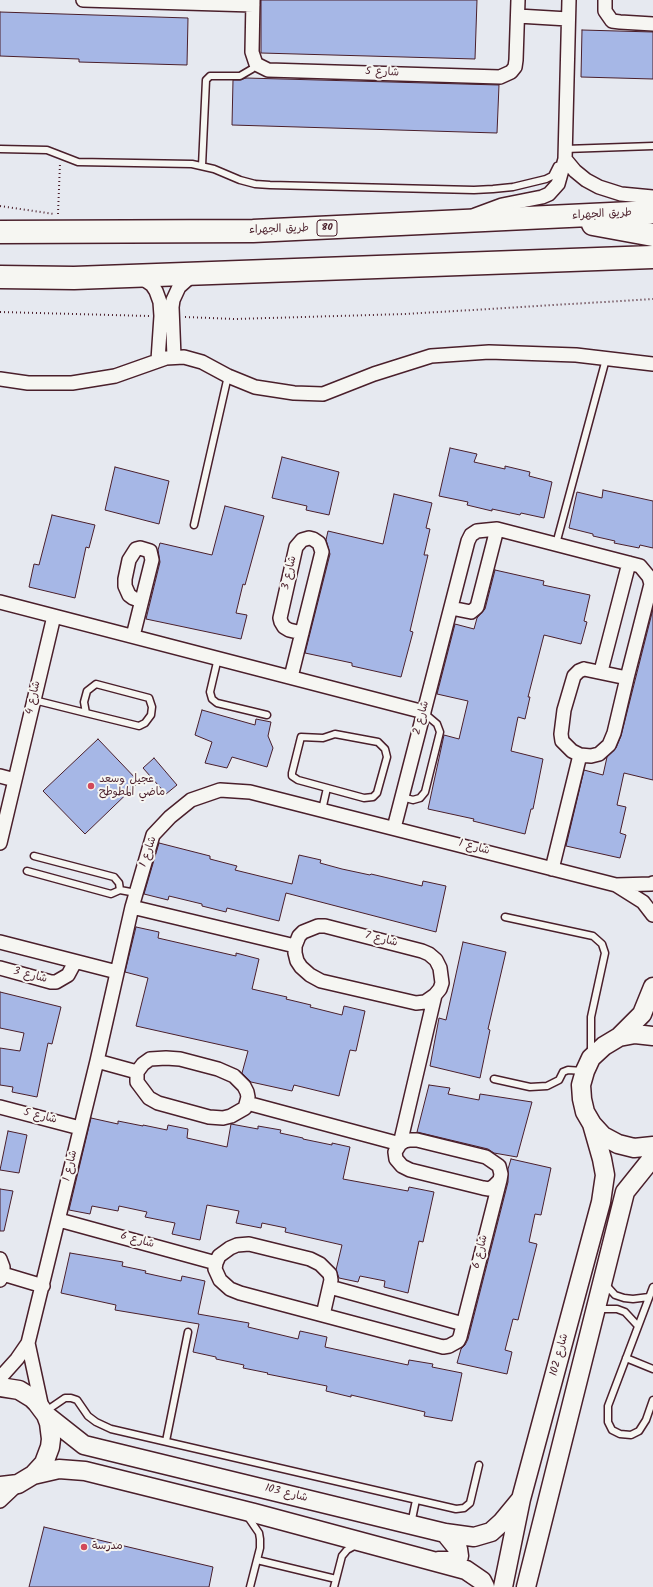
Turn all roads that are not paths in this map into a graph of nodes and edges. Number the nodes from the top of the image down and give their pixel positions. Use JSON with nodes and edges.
{"nodes":[{"id":1,"x":83,"y":0,"type":"edge"},
{"id":2,"x":518,"y":0,"type":"edge"},
{"id":3,"x":569,"y":0,"type":"edge"},
{"id":4,"x":605,"y":0,"type":"edge"},
{"id":5,"x":253,"y":3,"type":"edge"},
{"id":6,"x":518,"y":16,"type":"junction"},
{"id":7,"x":568,"y":19,"type":"junction"},
{"id":8,"x":653,"y":24,"type":"edge"},
{"id":9,"x":256,"y":64,"type":"junction"},
{"id":10,"x":653,"y":146,"type":"edge"},
{"id":11,"x":0,"y":149,"type":"edge"},
{"id":12,"x":565,"y":154,"type":"junction"},
{"id":13,"x":202,"y":166,"type":"junction"},
{"id":14,"x":653,"y":197,"type":"edge"},
{"id":15,"x":653,"y":212,"type":"edge"},
{"id":16,"x":559,"y":217,"type":"junction"},
{"id":17,"x":0,"y":218,"type":"edge"},
{"id":18,"x":460,"y":222,"type":"junction"},
{"id":19,"x":0,"y":232,"type":"edge"},
{"id":20,"x":129,"y":232,"type":"junction"},
{"id":21,"x":653,"y":235,"type":"edge"},
{"id":22,"x":653,"y":257,"type":"edge"},
{"id":23,"x":514,"y":263,"type":"junction"},
{"id":24,"x":653,"y":268,"type":"edge"},
{"id":25,"x":195,"y":274,"type":"junction"},
{"id":26,"x":0,"y":276,"type":"edge"},
{"id":27,"x":139,"y":276,"type":"junction"},
{"id":28,"x":167,"y":316,"type":"junction"},
{"id":29,"x":174,"y":357,"type":"junction"},
{"id":30,"x":606,"y":358,"type":"junction"},
{"id":31,"x":158,"y":360,"type":"junction"},
{"id":32,"x":653,"y":364,"type":"edge"},
{"id":33,"x":228,"y":376,"type":"junction"},
{"id":34,"x":0,"y":379,"type":"edge"},
{"id":35,"x":194,"y":525,"type":"dead end"},
{"id":36,"x":497,"y":529,"type":"junction"},
{"id":37,"x":556,"y":544,"type":"junction"},
{"id":38,"x":630,"y":563,"type":"junction"},
{"id":39,"x":141,"y":601,"type":"dead end"},
{"id":40,"x":0,"y":602,"type":"edge"},
{"id":41,"x":451,"y":608,"type":"junction"},
{"id":42,"x":54,"y":616,"type":"junction"},
{"id":43,"x":302,"y":634,"type":"junction"},
{"id":44,"x":133,"y":636,"type":"junction"},
{"id":45,"x":218,"y":658,"type":"junction"},
{"id":46,"x":601,"y":671,"type":"junction"},
{"id":47,"x":291,"y":677,"type":"junction"},
{"id":48,"x":628,"y":678,"type":"junction"},
{"id":49,"x":34,"y":700,"type":"junction"},
{"id":50,"x":424,"y":712,"type":"junction"},
{"id":51,"x":86,"y":713,"type":"junction"},
{"id":52,"x":267,"y":715,"type":"dead end"},
{"id":53,"x":580,"y":755,"type":"junction"},
{"id":54,"x":0,"y":776,"type":"edge"},
{"id":55,"x":15,"y":780,"type":"junction"},
{"id":56,"x":327,"y":788,"type":"junction"},
{"id":57,"x":402,"y":797,"type":"junction"},
{"id":58,"x":322,"y":810,"type":"junction"},
{"id":59,"x":394,"y":828,"type":"junction"},
{"id":60,"x":0,"y":843,"type":"edge"},
{"id":61,"x":34,"y":856,"type":"dead end"},
{"id":62,"x":552,"y":869,"type":"junction"},
{"id":63,"x":27,"y":871,"type":"dead end"},
{"id":64,"x":653,"y":883,"type":"edge"},
{"id":65,"x":616,"y":885,"type":"junction"},
{"id":66,"x":120,"y":890,"type":"junction"},
{"id":67,"x":136,"y":893,"type":"junction"},
{"id":68,"x":132,"y":907,"type":"junction"},
{"id":69,"x":653,"y":915,"type":"edge"},
{"id":70,"x":505,"y":917,"type":"dead end"},
{"id":71,"x":0,"y":942,"type":"edge"},
{"id":72,"x":295,"y":946,"type":"junction"},
{"id":73,"x":75,"y":962,"type":"junction"},
{"id":74,"x":0,"y":968,"type":"edge"},
{"id":75,"x":117,"y":972,"type":"junction"},
{"id":76,"x":653,"y":987,"type":"edge"},
{"id":77,"x":435,"y":995,"type":"junction"},
{"id":78,"x":653,"y":1036,"type":"edge"},
{"id":79,"x":619,"y":1037,"type":"junction"},
{"id":80,"x":97,"y":1061,"type":"junction"},
{"id":81,"x":588,"y":1065,"type":"junction"},
{"id":82,"x":137,"y":1072,"type":"junction"},
{"id":83,"x":494,"y":1079,"type":"dead end"},
{"id":84,"x":247,"y":1103,"type":"junction"},
{"id":85,"x":0,"y":1107,"type":"edge"},
{"id":86,"x":592,"y":1124,"type":"junction"},
{"id":87,"x":80,"y":1128,"type":"junction"},
{"id":88,"x":400,"y":1144,"type":"junction"},
{"id":89,"x":653,"y":1146,"type":"edge"},
{"id":90,"x":653,"y":1157,"type":"edge"},
{"id":91,"x":500,"y":1180,"type":"junction"},
{"id":92,"x":59,"y":1220,"type":"junction"},
{"id":93,"x":0,"y":1259,"type":"edge"},
{"id":94,"x":216,"y":1263,"type":"junction"},
{"id":95,"x":2,"y":1277,"type":"edge"},
{"id":96,"x":603,"y":1280,"type":"junction"},
{"id":97,"x":43,"y":1286,"type":"junction"},
{"id":98,"x":330,"y":1287,"type":"junction"},
{"id":99,"x":653,"y":1287,"type":"edge"},
{"id":100,"x":649,"y":1297,"type":"junction"},
{"id":101,"x":596,"y":1309,"type":"junction"},
{"id":102,"x":322,"y":1315,"type":"junction"},
{"id":103,"x":463,"y":1324,"type":"junction"},
{"id":104,"x":638,"y":1326,"type":"junction"},
{"id":105,"x":188,"y":1332,"type":"dead end"},
{"id":106,"x":28,"y":1343,"type":"junction"},
{"id":107,"x":626,"y":1358,"type":"junction"},
{"id":108,"x":653,"y":1369,"type":"edge"},
{"id":109,"x":0,"y":1378,"type":"edge"},
{"id":110,"x":0,"y":1387,"type":"edge"},
{"id":111,"x":550,"y":1393,"type":"junction"},
{"id":112,"x":653,"y":1400,"type":"edge"},
{"id":113,"x":571,"y":1401,"type":"junction"},
{"id":114,"x":44,"y":1412,"type":"junction"},
{"id":115,"x":166,"y":1441,"type":"junction"},
{"id":116,"x":479,"y":1465,"type":"dead end"},
{"id":117,"x":26,"y":1479,"type":"junction"},
{"id":118,"x":0,"y":1486,"type":"edge"},
{"id":119,"x":521,"y":1499,"type":"junction"},
{"id":120,"x":416,"y":1500,"type":"junction"},
{"id":121,"x":0,"y":1502,"type":"edge"},
{"id":122,"x":243,"y":1510,"type":"junction"},
{"id":123,"x":411,"y":1525,"type":"junction"},
{"id":124,"x":445,"y":1533,"type":"junction"},
{"id":125,"x":363,"y":1542,"type":"junction"},
{"id":126,"x":257,"y":1560,"type":"junction"},
{"id":127,"x":435,"y":1562,"type":"junction"},
{"id":128,"x":336,"y":1579,"type":"junction"},
{"id":129,"x":250,"y":1587,"type":"edge"},
{"id":130,"x":334,"y":1587,"type":"edge"},
{"id":131,"x":485,"y":1587,"type":"edge"},
{"id":132,"x":503,"y":1587,"type":"edge"},
{"id":133,"x":526,"y":1587,"type":"edge"}],
"edges":[{"from":1,"to":5,"type":"street"},
{"from":2,"to":6,"type":"street","name":"شارع 5"},
{"from":3,"to":7,"type":"street"},
{"from":4,"to":8,"type":"street"},
{"from":5,"to":9,"type":"street"},
{"from":6,"to":7,"type":"street"},
{"from":6,"to":9,"type":"street","name":"شارع 5"},
{"from":7,"to":12,"type":"street"},
{"from":9,"to":13,"type":"lane"},
{"from":10,"to":12,"type":"lane"},
{"from":11,"to":13,"type":"lane"},
{"from":12,"to":13,"type":"lane"},
{"from":12,"to":14,"type":"street"},
{"from":12,"to":18,"type":"street"},
{"from":15,"to":16,"type":"highway","name":"طريق الجهراء","number":"80"},
{"from":16,"to":18,"type":"highway","name":"طريق الجهراء","number":"80"},
{"from":16,"to":21,"type":"highway"},
{"from":17,"to":20,"type":"highway"},
{"from":18,"to":20,"type":"highway","name":"طريق الجهراء","number":"80"},
{"from":19,"to":20,"type":"highway","name":"طريق الجهراء","number":"80"},
{"from":22,"to":23,"type":"highway"},
{"from":23,"to":24,"type":"highway"},
{"from":23,"to":25,"type":"highway"},
{"from":25,"to":27,"type":"highway"},
{"from":25,"to":28,"type":"street"},
{"from":26,"to":27,"type":"highway"},
{"from":27,"to":28,"type":"street"},
{"from":28,"to":29,"type":"street"},
{"from":28,"to":31,"type":"street"},
{"from":29,"to":31,"type":"street"},
{"from":29,"to":33,"type":"street"},
{"from":30,"to":32,"type":"street"},
{"from":30,"to":33,"type":"street"},
{"from":30,"to":37,"type":"lane"},
{"from":31,"to":34,"type":"street"},
{"from":33,"to":35,"type":"lane"},
{"from":36,"to":37,"type":"street","name":"شارع 2"},
{"from":36,"to":41,"type":"street","name":"شارع 2"},
{"from":36,"to":41,"type":"street"},
{"from":37,"to":38,"type":"street","name":"شارع 2"},
{"from":38,"to":46,"type":"street"},
{"from":38,"to":48,"type":"street","name":"شارع 2"},
{"from":39,"to":44,"type":"street"},
{"from":40,"to":42,"type":"street"},
{"from":41,"to":50,"type":"street","name":"شارع 2"},
{"from":42,"to":44,"type":"street"},
{"from":42,"to":49,"type":"street","name":"شارع 4"},
{"from":43,"to":43,"type":"street","name":"شارع 3"},
{"from":43,"to":47,"type":"street","name":"شارع 3"},
{"from":44,"to":45,"type":"street"},
{"from":45,"to":47,"type":"street"},
{"from":45,"to":52,"type":"lane"},
{"from":46,"to":48,"type":"street"},
{"from":46,"to":53,"type":"street"},
{"from":47,"to":50,"type":"street"},
{"from":48,"to":53,"type":"street","name":"شارع 2"},
{"from":49,"to":51,"type":"lane"},
{"from":49,"to":55,"type":"street","name":"شارع 4"},
{"from":50,"to":57,"type":"street","name":"شارع 2"},
{"from":50,"to":57,"type":"lane"},
{"from":51,"to":51,"type":"lane"},
{"from":53,"to":62,"type":"street"},
{"from":54,"to":55,"type":"street"},
{"from":55,"to":60,"type":"street","name":"شارع 4"},
{"from":56,"to":56,"type":"lane"},
{"from":56,"to":58,"type":"lane"},
{"from":57,"to":59,"type":"street","name":"شارع 2"},
{"from":58,"to":59,"type":"street","name":"شارع 1"},
{"from":58,"to":67,"type":"street","name":"شارع 1"},
{"from":59,"to":62,"type":"street","name":"شارع 1"},
{"from":61,"to":66,"type":"lane"},
{"from":62,"to":65,"type":"street","name":"شارع 1"},
{"from":63,"to":66,"type":"lane"},
{"from":64,"to":65,"type":"street","name":"شارع 1"},
{"from":65,"to":69,"type":"street","name":"شارع 1"},
{"from":66,"to":67,"type":"lane"},
{"from":67,"to":68,"type":"street","name":"شارع 1"},
{"from":68,"to":72,"type":"street"},
{"from":68,"to":75,"type":"street","name":"شارع 1"},
{"from":70,"to":81,"type":"lane"},
{"from":71,"to":73,"type":"street"},
{"from":72,"to":77,"type":"street"},
{"from":72,"to":77,"type":"street","name":"شارع 7"},
{"from":73,"to":74,"type":"street","name":"شارع 3"},
{"from":73,"to":75,"type":"street"},
{"from":75,"to":80,"type":"street","name":"شارع 1"},
{"from":76,"to":79,"type":"street"},
{"from":77,"to":88,"type":"street","name":"شارع 7"},
{"from":78,"to":79,"type":"street"},
{"from":79,"to":81,"type":"street"},
{"from":80,"to":82,"type":"street"},
{"from":80,"to":87,"type":"street","name":"شارع 1"},
{"from":81,"to":83,"type":"lane"},
{"from":81,"to":86,"type":"street"},
{"from":82,"to":84,"type":"street"},
{"from":82,"to":84,"type":"street"},
{"from":84,"to":88,"type":"street"},
{"from":85,"to":87,"type":"street","name":"شارع 5"},
{"from":86,"to":89,"type":"street"},
{"from":86,"to":111,"type":"street","name":"شارع 102"},
{"from":87,"to":92,"type":"street","name":"شارع 1"},
{"from":88,"to":91,"type":"street"},
{"from":88,"to":91,"type":"street"},
{"from":90,"to":96,"type":"street","name":"شارع 102"},
{"from":91,"to":103,"type":"street","name":"شارع 6"},
{"from":92,"to":94,"type":"street","name":"شارع 6"},
{"from":92,"to":97,"type":"street","name":"شارع 1"},
{"from":93,"to":95,"type":"street"},
{"from":94,"to":98,"type":"street"},
{"from":94,"to":102,"type":"street","name":"شارع 6"},
{"from":95,"to":97,"type":"street"},
{"from":96,"to":100,"type":"lane"},
{"from":96,"to":101,"type":"street","name":"شارع 102"},
{"from":97,"to":106,"type":"street","name":"شارع 1"},
{"from":98,"to":102,"type":"street"},
{"from":98,"to":103,"type":"street"},
{"from":99,"to":100,"type":"lane"},
{"from":100,"to":104,"type":"lane"},
{"from":101,"to":104,"type":"lane"},
{"from":101,"to":113,"type":"street","name":"شارع 102"},
{"from":102,"to":103,"type":"street","name":"شارع 6"},
{"from":104,"to":107,"type":"lane"},
{"from":105,"to":115,"type":"lane"},
{"from":106,"to":109,"type":"street","name":"شارع 1"},
{"from":106,"to":114,"type":"street","name":"شارع 1"},
{"from":107,"to":108,"type":"lane"},
{"from":107,"to":112,"type":"lane"},
{"from":110,"to":114,"type":"street","name":"شارع 103"},
{"from":111,"to":113,"type":"street"},
{"from":111,"to":119,"type":"street","name":"شارع 102"},
{"from":113,"to":133,"type":"street","name":"شارع 102"},
{"from":114,"to":115,"type":"lane"},
{"from":114,"to":117,"type":"street"},
{"from":114,"to":123,"type":"street","name":"شارع 103"},
{"from":115,"to":120,"type":"lane"},
{"from":116,"to":120,"type":"lane"},
{"from":117,"to":118,"type":"street"},
{"from":117,"to":121,"type":"street"},
{"from":117,"to":122,"type":"street"},
{"from":119,"to":124,"type":"street","name":"شارع 103"},
{"from":119,"to":132,"type":"street","name":"شارع 102"},
{"from":120,"to":123,"type":"lane"},
{"from":122,"to":125,"type":"street"},
{"from":122,"to":126,"type":"lane"},
{"from":123,"to":124,"type":"street","name":"شارع 103"},
{"from":124,"to":127,"type":"street"},
{"from":125,"to":127,"type":"street"},
{"from":125,"to":128,"type":"lane"},
{"from":126,"to":128,"type":"lane"},
{"from":126,"to":129,"type":"lane"},
{"from":127,"to":131,"type":"street"},
{"from":128,"to":130,"type":"lane"}]}
